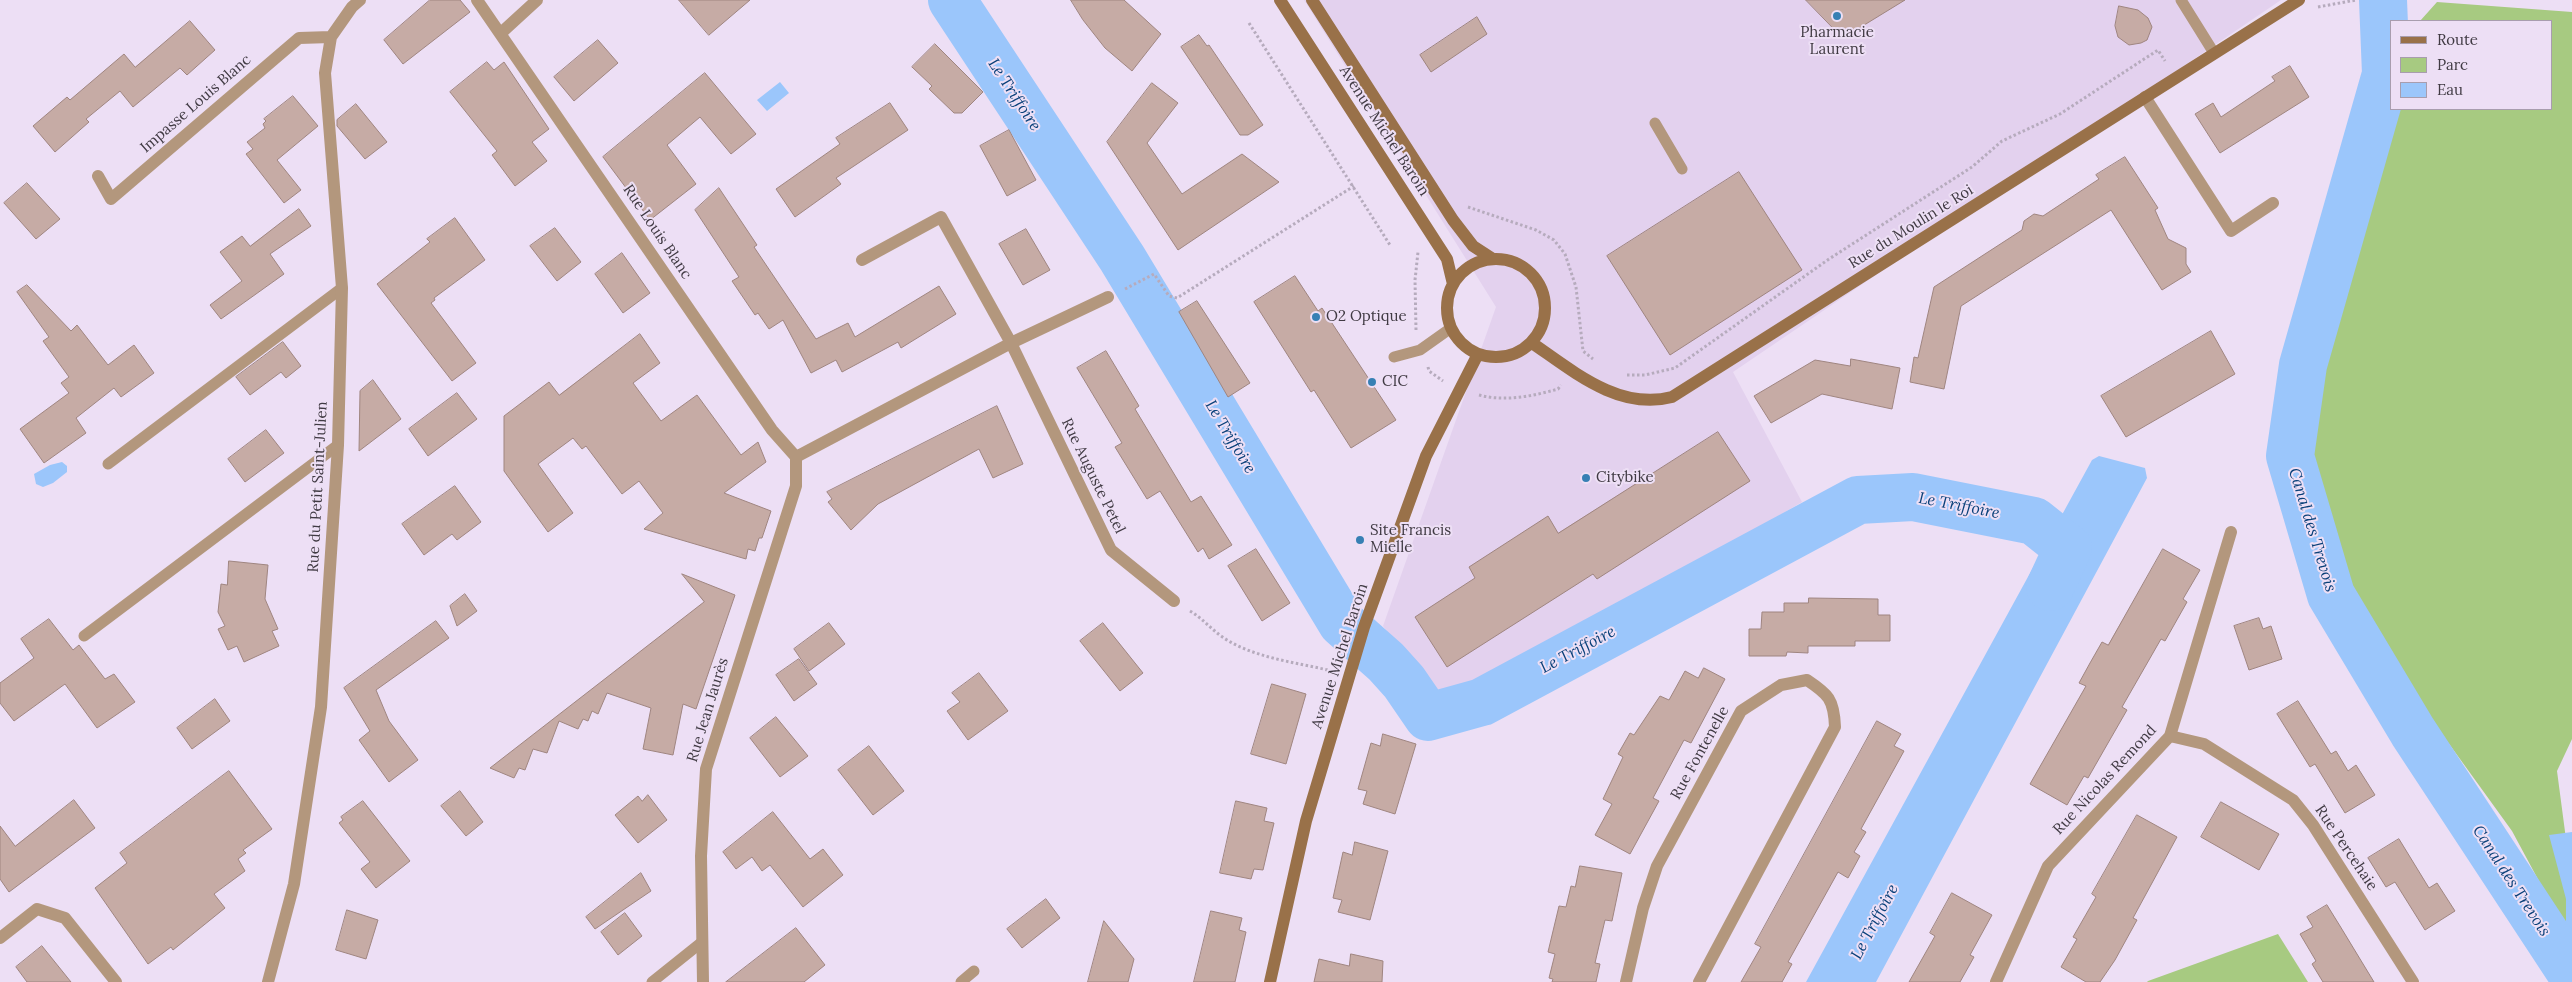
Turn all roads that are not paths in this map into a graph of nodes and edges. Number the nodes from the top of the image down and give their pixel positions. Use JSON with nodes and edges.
{"nodes":[{"id":1,"x":360,"y":0,"type":"edge"},
{"id":2,"x":477,"y":0,"type":"edge"},
{"id":3,"x":537,"y":0,"type":"edge"},
{"id":4,"x":1280,"y":0,"type":"edge"},
{"id":5,"x":1312,"y":0,"type":"edge"},
{"id":6,"x":2181,"y":0,"type":"edge"},
{"id":7,"x":2300,"y":0,"type":"edge"},
{"id":8,"x":501,"y":33,"type":"junction"},
{"id":9,"x":331,"y":36,"type":"junction"},
{"id":10,"x":2214,"y":53,"type":"junction"},
{"id":11,"x":2145,"y":97,"type":"junction"},
{"id":12,"x":1654,"y":123,"type":"dead end"},
{"id":13,"x":1682,"y":168,"type":"dead end"},
{"id":14,"x":98,"y":176,"type":"dead end"},
{"id":15,"x":2273,"y":203,"type":"dead end"},
{"id":16,"x":1493,"y":259,"type":"junction"},
{"id":17,"x":862,"y":260,"type":"dead end"},
{"id":18,"x":1453,"y":284,"type":"junction"},
{"id":19,"x":342,"y":288,"type":"junction"},
{"id":20,"x":1108,"y":298,"type":"dead end"},
{"id":21,"x":1451,"y":328,"type":"junction"},
{"id":22,"x":1011,"y":343,"type":"junction"},
{"id":23,"x":1532,"y":343,"type":"junction"},
{"id":24,"x":1478,"y":354,"type":"junction"},
{"id":25,"x":1394,"y":357,"type":"dead end"},
{"id":26,"x":338,"y":445,"type":"junction"},
{"id":27,"x":796,"y":457,"type":"junction"},
{"id":28,"x":108,"y":464,"type":"dead end"},
{"id":29,"x":2231,"y":532,"type":"dead end"},
{"id":30,"x":1174,"y":601,"type":"road end"},
{"id":31,"x":84,"y":636,"type":"dead end"},
{"id":32,"x":2170,"y":736,"type":"junction"},
{"id":33,"x":0,"y":938,"type":"edge"},
{"id":34,"x":702,"y":942,"type":"junction"},
{"id":35,"x":974,"y":971,"type":"dead end"},
{"id":36,"x":116,"y":982,"type":"edge"},
{"id":37,"x":268,"y":982,"type":"edge"},
{"id":38,"x":652,"y":982,"type":"edge"},
{"id":39,"x":703,"y":982,"type":"edge"},
{"id":40,"x":961,"y":982,"type":"edge"},
{"id":41,"x":1270,"y":982,"type":"edge"},
{"id":42,"x":1626,"y":982,"type":"edge"},
{"id":43,"x":1699,"y":982,"type":"edge"},
{"id":44,"x":1996,"y":982,"type":"edge"},
{"id":45,"x":2413,"y":982,"type":"edge"}],
"edges":[{"from":1,"to":9,"type":"street","name":"Rue du Petit Saint-Julien"},
{"from":2,"to":8,"type":"street","name":"Rue Louis Blanc"},
{"from":3,"to":8,"type":"street"},
{"from":4,"to":18,"type":"street","name":"Avenue Michel Baroin"},
{"from":5,"to":16,"type":"street","name":"Avenue Michel Baroin"},
{"from":6,"to":10,"type":"lane"},
{"from":7,"to":10,"type":"street","name":"Rue du Moulin le Roi"},
{"from":8,"to":27,"type":"street","name":"Rue Louis Blanc"},
{"from":9,"to":14,"type":"street","name":"Impasse Louis Blanc"},
{"from":9,"to":19,"type":"street","name":"Rue du Petit Saint-Julien"},
{"from":10,"to":11,"type":"street","name":"Rue du Moulin le Roi"},
{"from":11,"to":15,"type":"street"},
{"from":11,"to":23,"type":"street","name":"Rue du Moulin le Roi"},
{"from":12,"to":13,"type":"lane"},
{"from":16,"to":18,"type":"street"},
{"from":16,"to":23,"type":"street"},
{"from":17,"to":22,"type":"street","name":"Rue Auguste Petel"},
{"from":18,"to":21,"type":"street"},
{"from":19,"to":26,"type":"street","name":"Rue du Petit Saint-Julien"},
{"from":19,"to":28,"type":"lane"},
{"from":20,"to":22,"type":"street"},
{"from":21,"to":24,"type":"street"},
{"from":21,"to":25,"type":"lane"},
{"from":22,"to":27,"type":"street"},
{"from":22,"to":30,"type":"street","name":"Rue Auguste Petel"},
{"from":23,"to":24,"type":"street"},
{"from":24,"to":41,"type":"street","name":"Avenue Michel Baroin"},
{"from":26,"to":31,"type":"lane"},
{"from":26,"to":37,"type":"street","name":"Rue du Petit Saint-Julien"},
{"from":27,"to":34,"type":"street","name":"Rue Jean Jaurès"},
{"from":29,"to":32,"type":"street","name":"Rue Nicolas Remond"},
{"from":32,"to":44,"type":"street","name":"Rue Nicolas Remond"},
{"from":32,"to":45,"type":"street","name":"Rue Percehaie"},
{"from":33,"to":36,"type":"street"},
{"from":34,"to":38,"type":"lane"},
{"from":34,"to":39,"type":"street","name":"Rue Jean Jaurès"},
{"from":35,"to":40,"type":"lane"},
{"from":42,"to":43,"type":"street","name":"Rue Fontenelle"}]}
